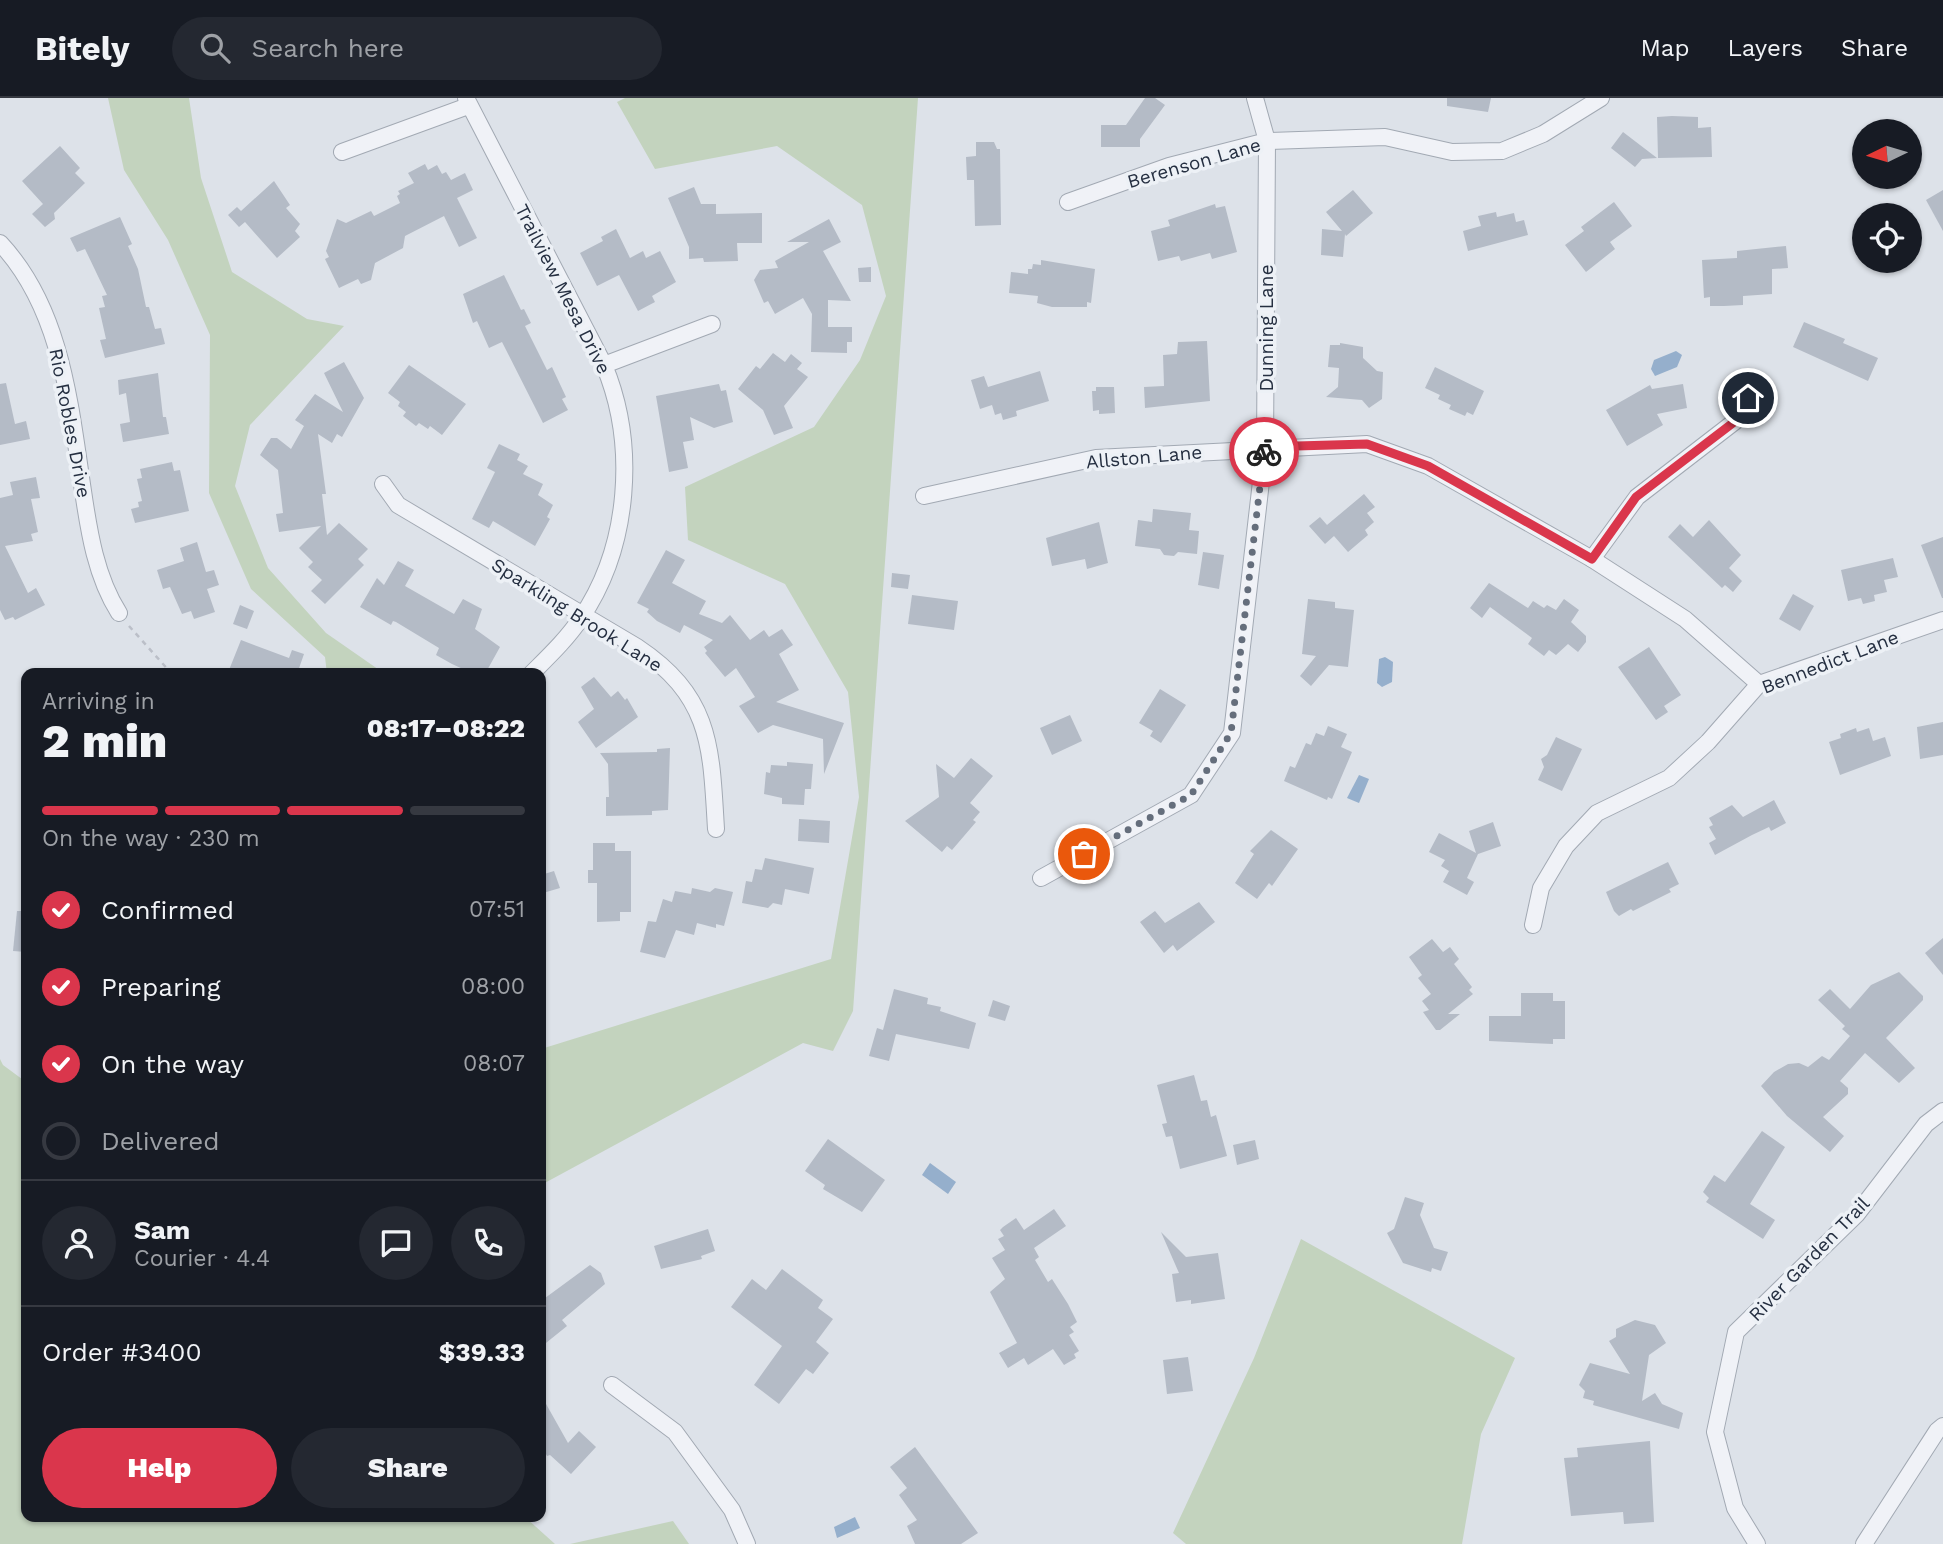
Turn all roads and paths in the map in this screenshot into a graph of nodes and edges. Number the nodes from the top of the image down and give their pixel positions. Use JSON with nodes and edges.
{"nodes":[{"id":1,"x":1255,"y":98,"type":"edge"},
{"id":2,"x":1601,"y":98,"type":"edge"},
{"id":3,"x":467,"y":102,"type":"edge"},
{"id":4,"x":1267,"y":141,"type":"junction"},
{"id":5,"x":342,"y":152,"type":"dead end"},
{"id":6,"x":1068,"y":202,"type":"dead end"},
{"id":7,"x":0,"y":243,"type":"edge"},
{"id":8,"x":712,"y":324,"type":"dead end"},
{"id":9,"x":604,"y":365,"type":"junction"},
{"id":10,"x":1755,"y":379,"type":"dead end"},
{"id":11,"x":1265,"y":447,"type":"junction"},
{"id":12,"x":383,"y":484,"type":"dead end"},
{"id":13,"x":924,"y":496,"type":"dead end"},
{"id":14,"x":1592,"y":559,"type":"junction"},
{"id":15,"x":119,"y":612,"type":"joint"},
{"id":16,"x":582,"y":617,"type":"junction"},
{"id":17,"x":1943,"y":620,"type":"edge"},
{"id":18,"x":167,"y":668,"type":"edge"},
{"id":19,"x":537,"y":668,"type":"edge"},
{"id":20,"x":1759,"y":684,"type":"junction"},
{"id":21,"x":716,"y":829,"type":"dead end"},
{"id":22,"x":1041,"y":878,"type":"dead end"},
{"id":23,"x":1533,"y":925,"type":"dead end"},
{"id":24,"x":1943,"y":1111,"type":"edge"},
{"id":25,"x":612,"y":1385,"type":"dead end"},
{"id":26,"x":1943,"y":1426,"type":"edge"},
{"id":27,"x":747,"y":1544,"type":"edge"},
{"id":28,"x":1757,"y":1544,"type":"edge"},
{"id":29,"x":1864,"y":1544,"type":"edge"}],
"edges":[{"from":1,"to":4,"type":"street","name":"Dunning Lane"},
{"from":2,"to":4,"type":"street","name":"Berenson Lane"},
{"from":3,"to":5,"type":"street"},
{"from":3,"to":9,"type":"street","name":"Trailview Mesa Drive"},
{"from":4,"to":6,"type":"street","name":"Berenson Lane"},
{"from":4,"to":11,"type":"street","name":"Dunning Lane"},
{"from":7,"to":15,"type":"street","name":"Rio Robles Drive"},
{"from":8,"to":9,"type":"street"},
{"from":9,"to":16,"type":"street","name":"Trailview Mesa Drive"},
{"from":10,"to":14,"type":"street"},
{"from":11,"to":13,"type":"street","name":"Allston Lane"},
{"from":11,"to":14,"type":"street","name":"Allston Lane"},
{"from":11,"to":22,"type":"street","name":"Dunning Lane"},
{"from":12,"to":16,"type":"street","name":"Sparkling Brook Lane"},
{"from":14,"to":20,"type":"street","name":"Allston Lane"},
{"from":15,"to":18,"type":"path"},
{"from":16,"to":19,"type":"street","name":"Trailview Mesa Drive"},
{"from":16,"to":21,"type":"street","name":"Sparkling Brook Lane"},
{"from":17,"to":20,"type":"street","name":"Bennedict Lane"},
{"from":20,"to":23,"type":"street","name":"Bennedict Lane"},
{"from":24,"to":28,"type":"street","name":"River Garden Trail"},
{"from":25,"to":27,"type":"street"},
{"from":26,"to":29,"type":"street"}]}
